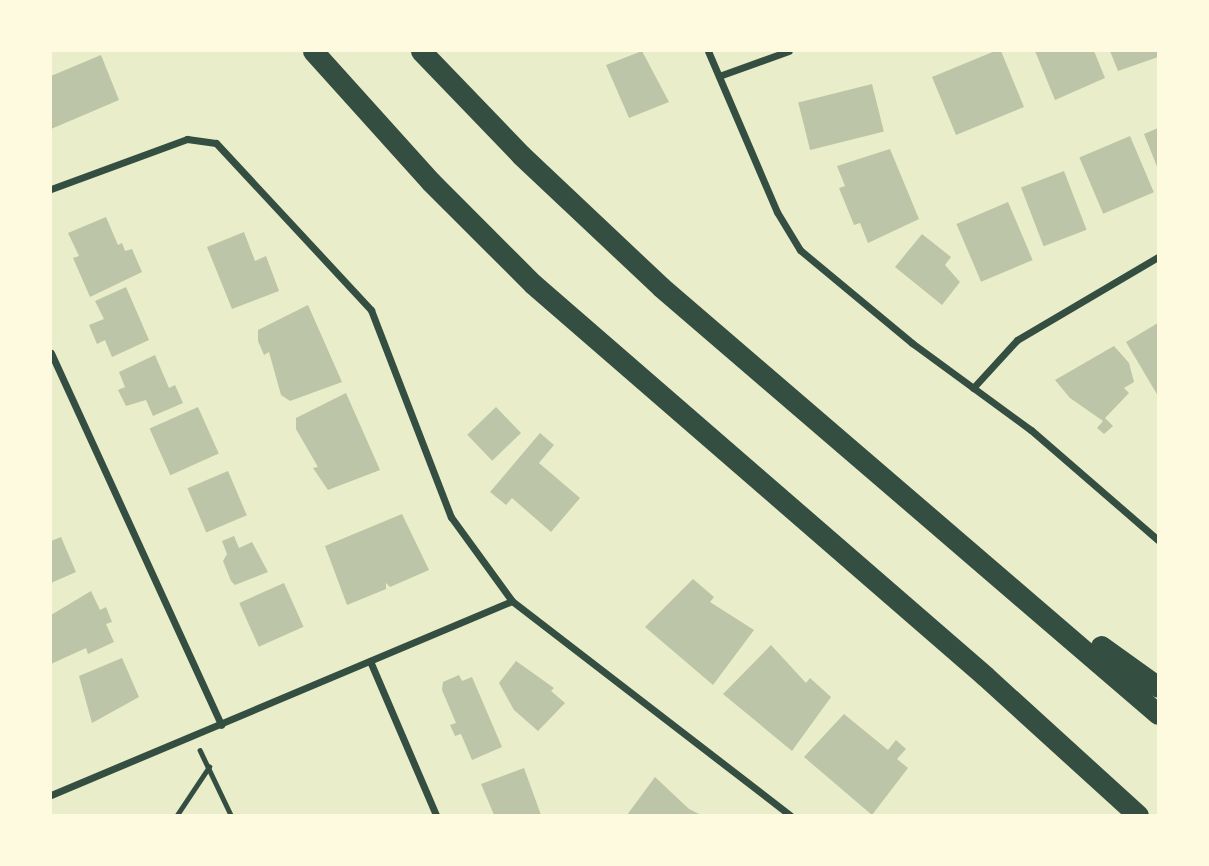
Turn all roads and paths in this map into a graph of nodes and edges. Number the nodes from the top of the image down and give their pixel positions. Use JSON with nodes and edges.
{"nodes":[{"id":1,"x":313,"y":51,"type":"edge"},
{"id":2,"x":421,"y":51,"type":"edge"},
{"id":3,"x":708,"y":51,"type":"edge"},
{"id":4,"x":789,"y":51,"type":"edge"},
{"id":5,"x":719,"y":76,"type":"junction"},
{"id":6,"x":51,"y":189,"type":"edge"},
{"id":7,"x":1158,"y":257,"type":"edge"},
{"id":8,"x":51,"y":353,"type":"edge"},
{"id":9,"x":974,"y":388,"type":"junction"},
{"id":10,"x":1158,"y":540,"type":"edge"},
{"id":11,"x":972,"y":552,"type":"junction"},
{"id":12,"x":512,"y":601,"type":"junction"},
{"id":13,"x":370,"y":661,"type":"junction"},
{"id":14,"x":1158,"y":687,"type":"edge"},
{"id":15,"x":1158,"y":714,"type":"edge"},
{"id":16,"x":221,"y":724,"type":"junction"},
{"id":17,"x":194,"y":736,"type":"junction"},
{"id":18,"x":209,"y":767,"type":"junction"},
{"id":19,"x":51,"y":795,"type":"edge"},
{"id":20,"x":177,"y":815,"type":"edge"},
{"id":21,"x":232,"y":815,"type":"edge"},
{"id":22,"x":436,"y":815,"type":"edge"},
{"id":23,"x":790,"y":815,"type":"edge"},
{"id":24,"x":1138,"y":815,"type":"edge"}],
"edges":[{"from":1,"to":24,"type":"highway"},
{"from":2,"to":11,"type":"highway"},
{"from":3,"to":5,"type":"street"},
{"from":4,"to":5,"type":"street"},
{"from":5,"to":9,"type":"street"},
{"from":6,"to":12,"type":"street"},
{"from":7,"to":9,"type":"street"},
{"from":8,"to":16,"type":"street"},
{"from":9,"to":10,"type":"street"},
{"from":11,"to":14,"type":"highway"},
{"from":11,"to":15,"type":"highway"},
{"from":12,"to":13,"type":"street"},
{"from":12,"to":23,"type":"street"},
{"from":13,"to":16,"type":"street"},
{"from":13,"to":22,"type":"street"},
{"from":16,"to":17,"type":"street"},
{"from":17,"to":18,"type":"path"},
{"from":17,"to":19,"type":"street"},
{"from":18,"to":20,"type":"path"},
{"from":18,"to":21,"type":"path"}]}
